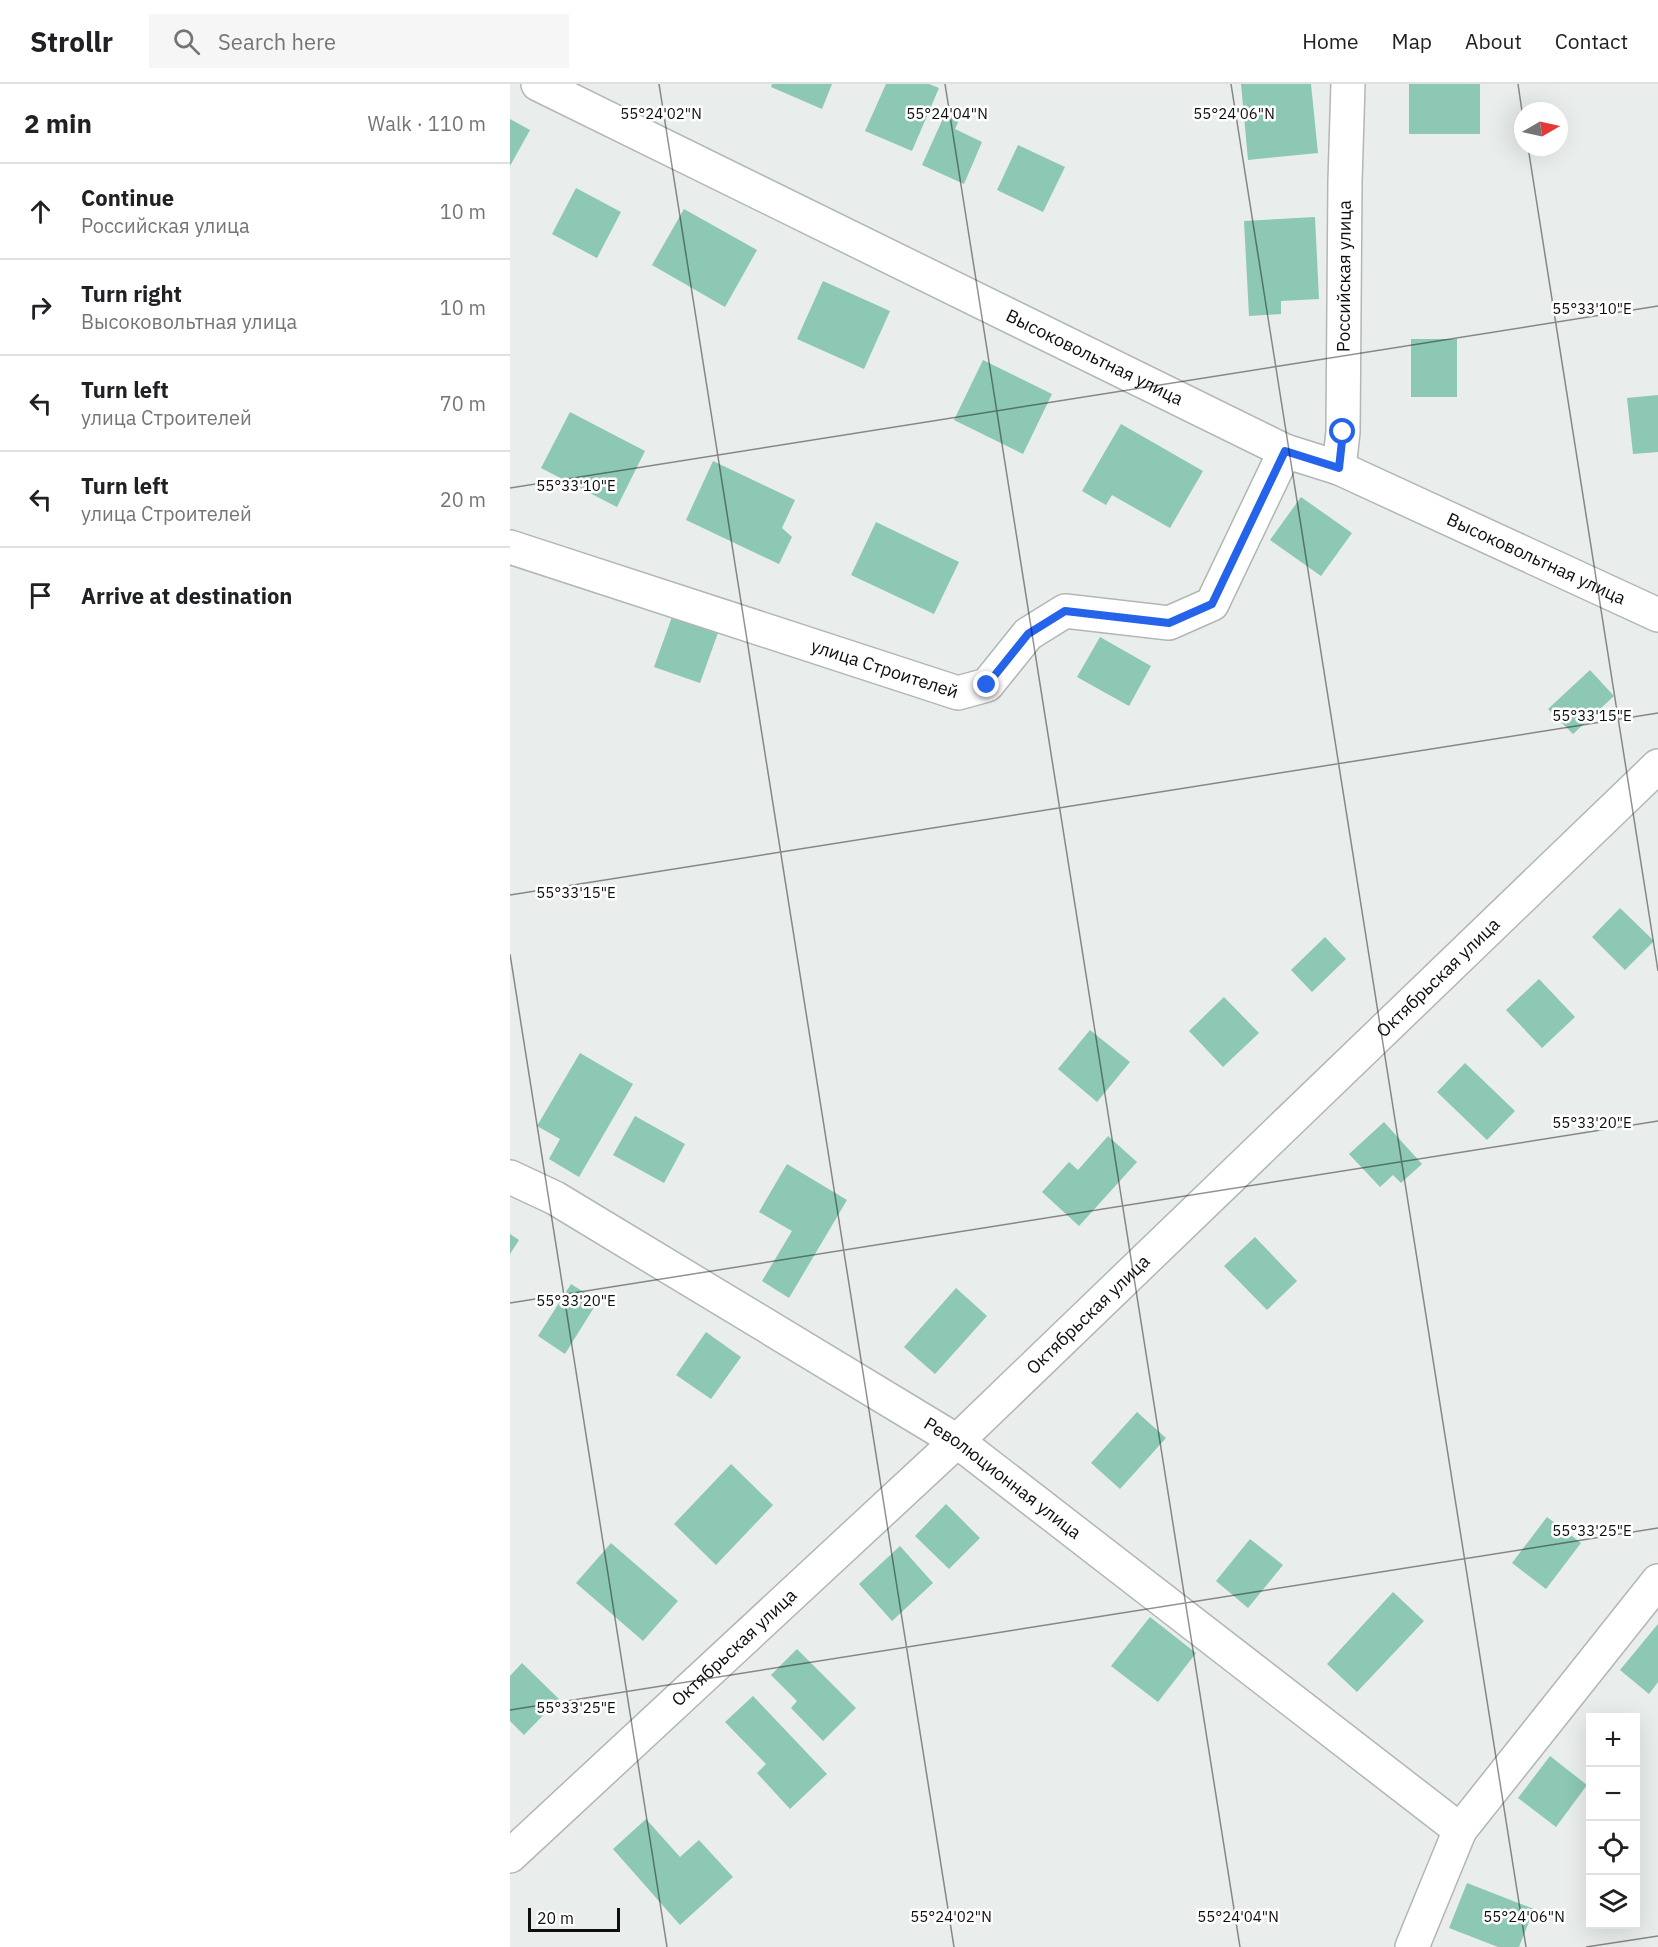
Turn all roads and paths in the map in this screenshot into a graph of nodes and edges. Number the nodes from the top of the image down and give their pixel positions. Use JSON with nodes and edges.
{"nodes":[{"id":1,"x":538,"y":84,"type":"edge"},
{"id":2,"x":1348,"y":84,"type":"edge"},
{"id":3,"x":1285,"y":451,"type":"junction"},
{"id":4,"x":1339,"y":468,"type":"junction"},
{"id":5,"x":510,"y":547,"type":"edge"},
{"id":6,"x":1658,"y":615,"type":"edge"},
{"id":7,"x":1658,"y":766,"type":"edge"},
{"id":8,"x":510,"y":1177,"type":"edge"},
{"id":9,"x":957,"y":1442,"type":"junction"},
{"id":10,"x":1658,"y":1581,"type":"edge"},
{"id":11,"x":1460,"y":1830,"type":"junction"},
{"id":12,"x":510,"y":1856,"type":"edge"},
{"id":13,"x":1413,"y":1947,"type":"edge"}],
"edges":[{"from":1,"to":3,"type":"street","name":"Высоковольтная улица"},
{"from":2,"to":4,"type":"street","name":"Российская улица"},
{"from":3,"to":4,"type":"street","name":"Высоковольтная улица"},
{"from":3,"to":5,"type":"street","name":"улица Строителей"},
{"from":4,"to":6,"type":"street","name":"Высоковольтная улица"},
{"from":7,"to":9,"type":"street","name":"Октябрьская улица"},
{"from":8,"to":9,"type":"street","name":"Революционная улица"},
{"from":9,"to":11,"type":"street","name":"Революционная улица"},
{"from":9,"to":12,"type":"street","name":"Октябрьская улица"},
{"from":10,"to":11,"type":"street"},
{"from":11,"to":13,"type":"street"}]}
